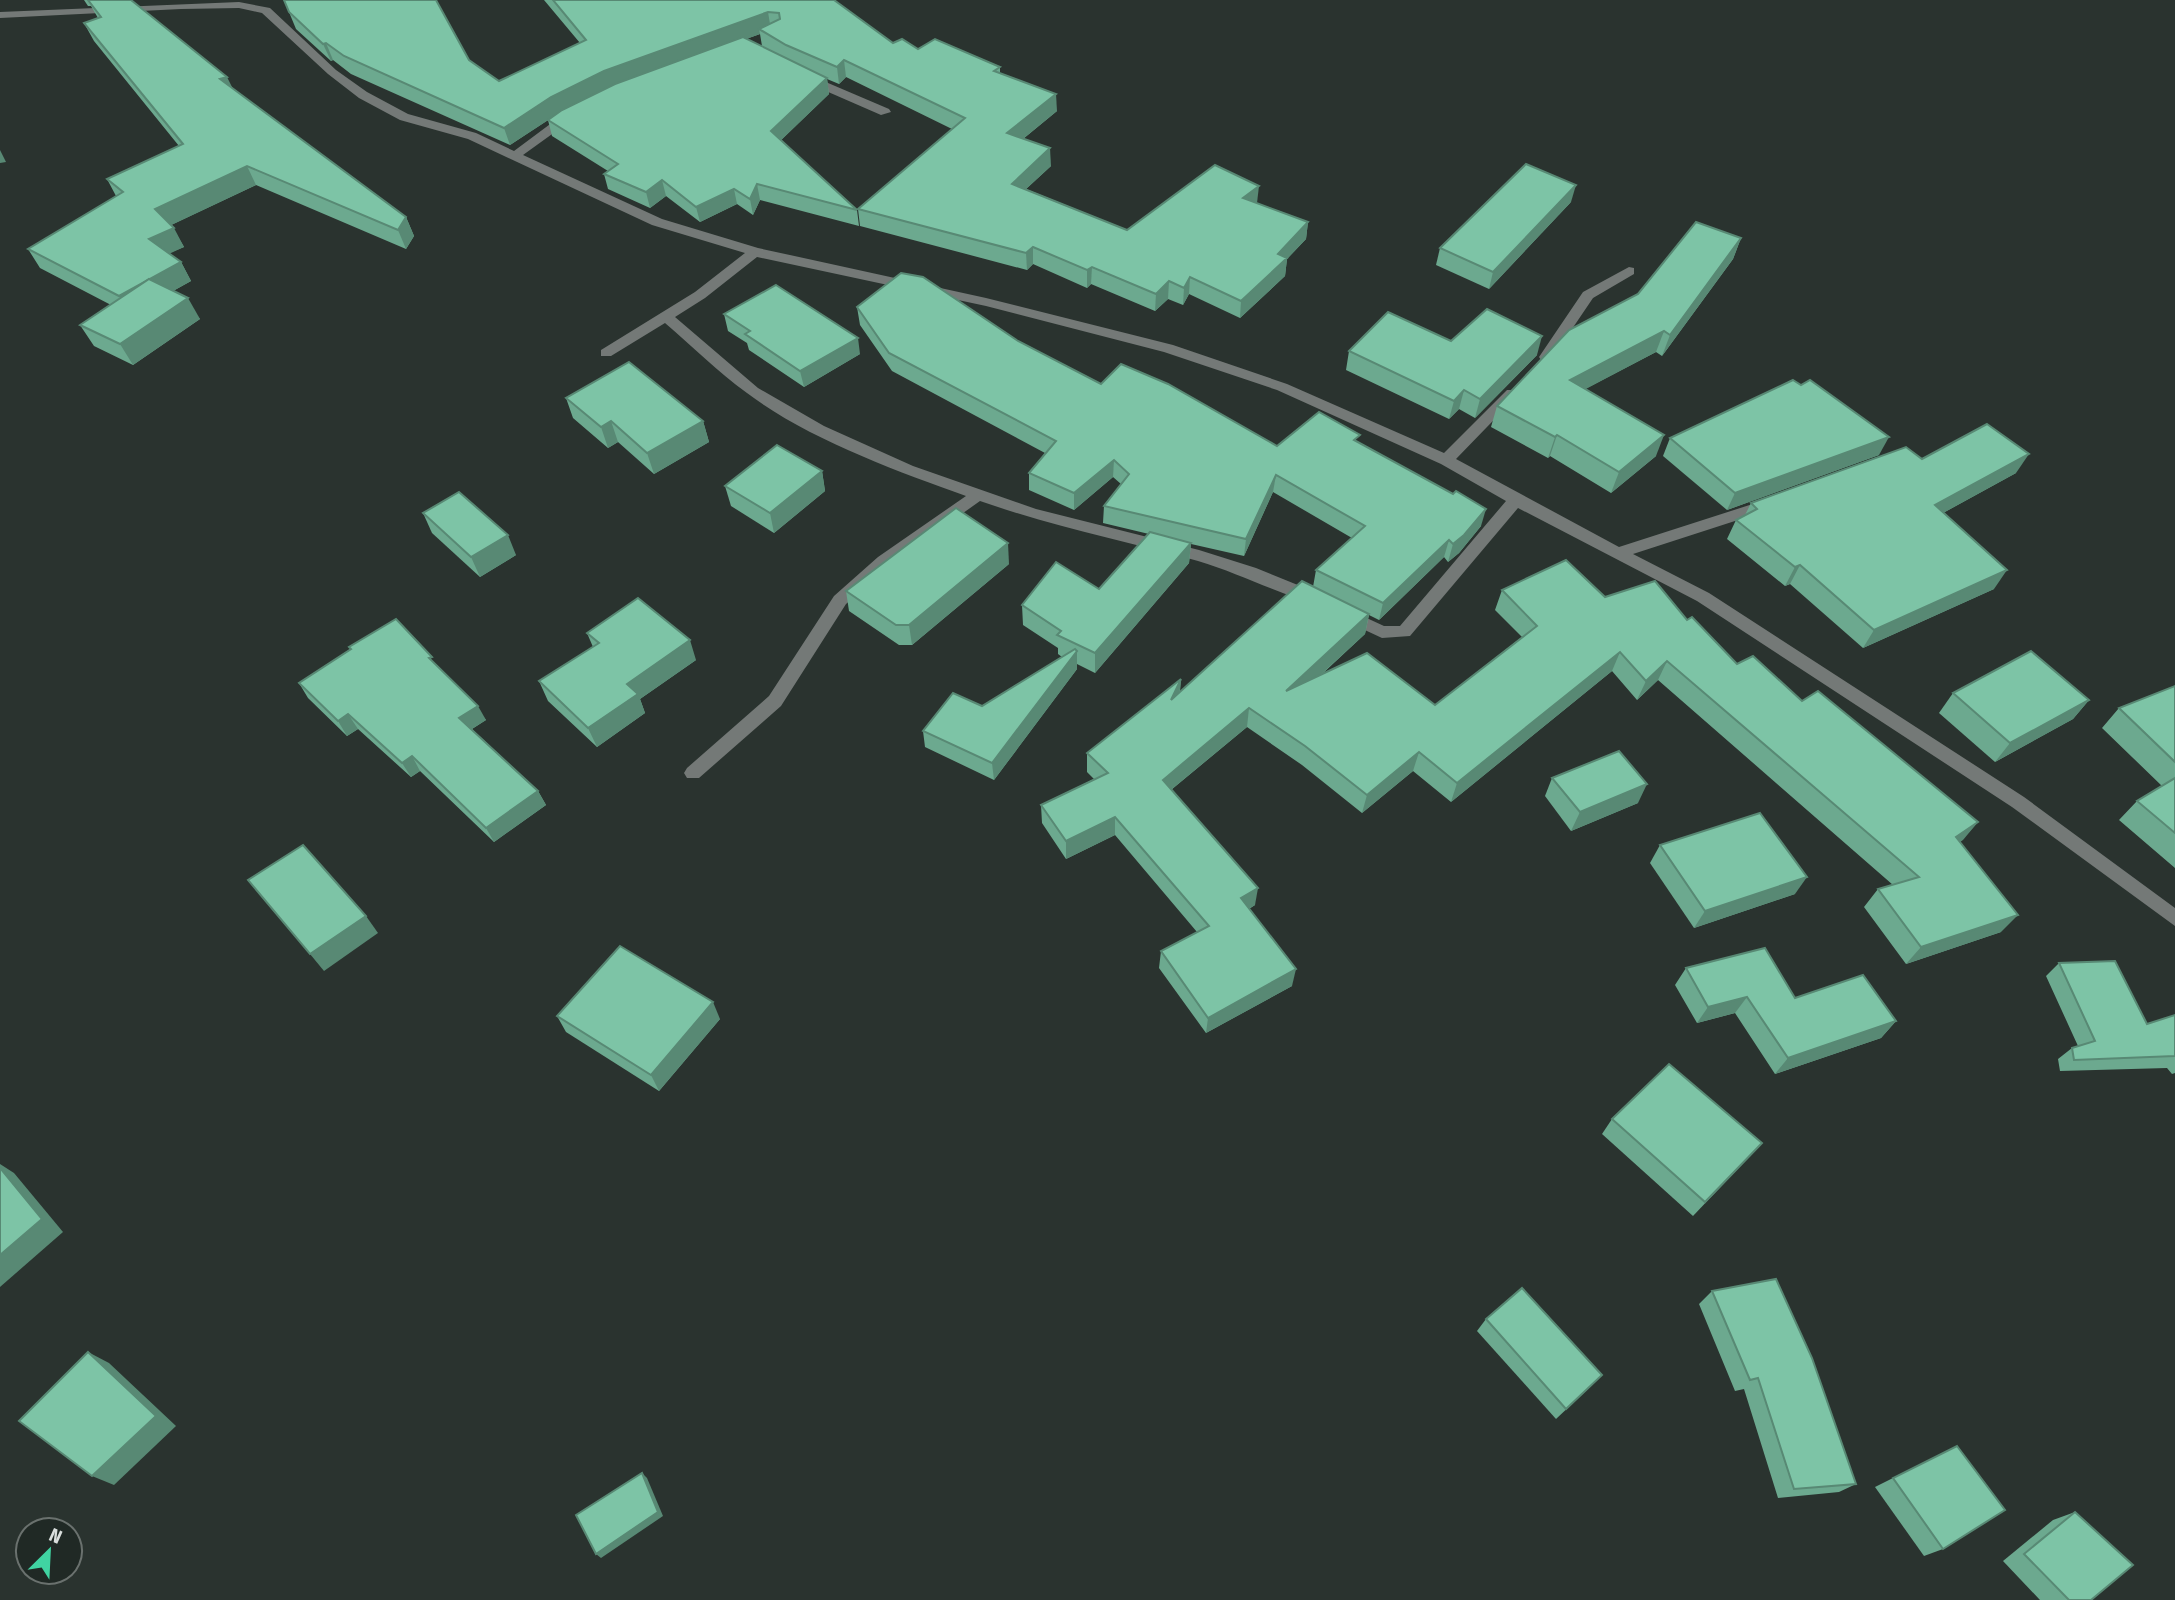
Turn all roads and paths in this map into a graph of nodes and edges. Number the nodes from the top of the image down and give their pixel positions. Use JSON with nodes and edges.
{"nodes":[{"id":1,"x":246,"y":2,"type":"edge"},
{"id":2,"x":0,"y":15,"type":"edge"},
{"id":3,"x":794,"y":72,"type":"edge"},
{"id":4,"x":582,"y":110,"type":"edge"},
{"id":5,"x":885,"y":112,"type":"dead end"},
{"id":6,"x":513,"y":157,"type":"junction"},
{"id":7,"x":755,"y":252,"type":"junction"},
{"id":8,"x":1629,"y":271,"type":"dead end"},
{"id":9,"x":667,"y":317,"type":"junction"},
{"id":10,"x":606,"y":353,"type":"dead end"},
{"id":11,"x":1446,"y":460,"type":"junction"},
{"id":12,"x":978,"y":495,"type":"junction"},
{"id":13,"x":1516,"y":500,"type":"junction"},
{"id":14,"x":1780,"y":500,"type":"edge"},
{"id":15,"x":1620,"y":552,"type":"junction"},
{"id":16,"x":693,"y":773,"type":"dead end"},
{"id":17,"x":2175,"y":918,"type":"edge"}],
"edges":[{"from":1,"to":2,"type":"street"},
{"from":1,"to":6,"type":"street"},
{"from":3,"to":5,"type":"street"},
{"from":4,"to":6,"type":"street"},
{"from":6,"to":7,"type":"street"},
{"from":7,"to":9,"type":"street"},
{"from":7,"to":11,"type":"street"},
{"from":8,"to":11,"type":"street"},
{"from":9,"to":10,"type":"street"},
{"from":9,"to":12,"type":"street"},
{"from":11,"to":13,"type":"street"},
{"from":12,"to":13,"type":"street"},
{"from":12,"to":16,"type":"street"},
{"from":13,"to":15,"type":"street"},
{"from":14,"to":15,"type":"street"},
{"from":15,"to":17,"type":"street"}]}
